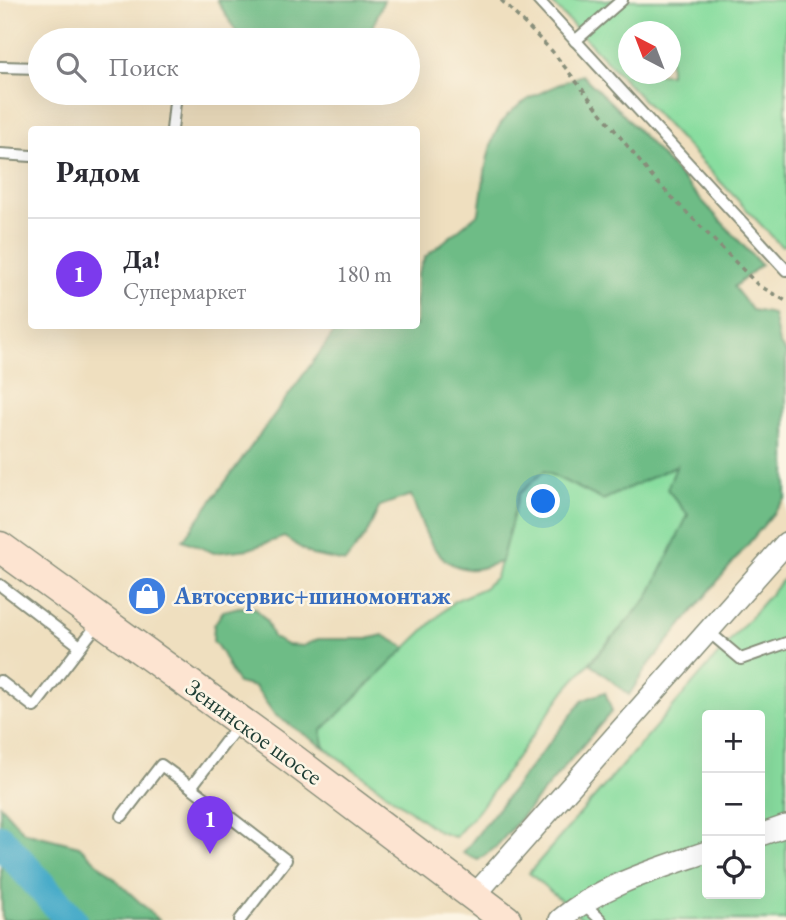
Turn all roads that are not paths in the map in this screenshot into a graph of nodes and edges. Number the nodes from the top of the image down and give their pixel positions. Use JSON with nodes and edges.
{"nodes":[{"id":1,"x":538,"y":0,"type":"edge"},
{"id":2,"x":622,"y":0,"type":"edge"},
{"id":3,"x":575,"y":41,"type":"junction"},
{"id":4,"x":0,"y":67,"type":"edge"},
{"id":5,"x":28,"y":68,"type":"edge"},
{"id":6,"x":175,"y":105,"type":"edge"},
{"id":7,"x":172,"y":126,"type":"edge"},
{"id":8,"x":0,"y":154,"type":"edge"},
{"id":9,"x":28,"y":156,"type":"edge"},
{"id":10,"x":785,"y":267,"type":"edge"},
{"id":11,"x":786,"y":543,"type":"edge"},
{"id":12,"x":0,"y":547,"type":"edge"},
{"id":13,"x":0,"y":585,"type":"edge"},
{"id":14,"x":100,"y":620,"type":"junction"},
{"id":15,"x":709,"y":632,"type":"junction"},
{"id":16,"x":786,"y":643,"type":"edge"},
{"id":17,"x":80,"y":646,"type":"junction"},
{"id":18,"x":0,"y":681,"type":"edge"},
{"id":19,"x":241,"y":722,"type":"junction"},
{"id":20,"x":191,"y":787,"type":"junction"},
{"id":21,"x":122,"y":816,"type":"dead end"},
{"id":22,"x":786,"y":826,"type":"edge"},
{"id":23,"x":765,"y":833,"type":"edge"},
{"id":24,"x":702,"y":854,"type":"edge"},
{"id":25,"x":474,"y":896,"type":"junction"},
{"id":26,"x":583,"y":903,"type":"junction"},
{"id":27,"x":240,"y":920,"type":"edge"},
{"id":28,"x":506,"y":920,"type":"edge"},
{"id":29,"x":560,"y":920,"type":"edge"},
{"id":30,"x":601,"y":920,"type":"edge"}],
"edges":[{"from":1,"to":3,"type":"lane"},
{"from":2,"to":3,"type":"lane"},
{"from":3,"to":10,"type":"lane"},
{"from":4,"to":5,"type":"lane"},
{"from":6,"to":7,"type":"lane"},
{"from":8,"to":9,"type":"lane"},
{"from":11,"to":15,"type":"street"},
{"from":12,"to":14,"type":"main road","name":"Зенинское шоссе"},
{"from":13,"to":17,"type":"lane"},
{"from":14,"to":17,"type":"lane"},
{"from":14,"to":19,"type":"main road","name":"Зенинское шоссе"},
{"from":15,"to":16,"type":"lane"},
{"from":15,"to":25,"type":"street"},
{"from":17,"to":18,"type":"lane"},
{"from":19,"to":20,"type":"lane"},
{"from":19,"to":25,"type":"main road","name":"Зенинское шоссе"},
{"from":20,"to":21,"type":"lane"},
{"from":20,"to":27,"type":"lane"},
{"from":22,"to":23,"type":"street"},
{"from":24,"to":26,"type":"street"},
{"from":25,"to":28,"type":"main road","name":"Зенинское шоссе"},
{"from":26,"to":29,"type":"street"},
{"from":26,"to":30,"type":"lane"}]}
